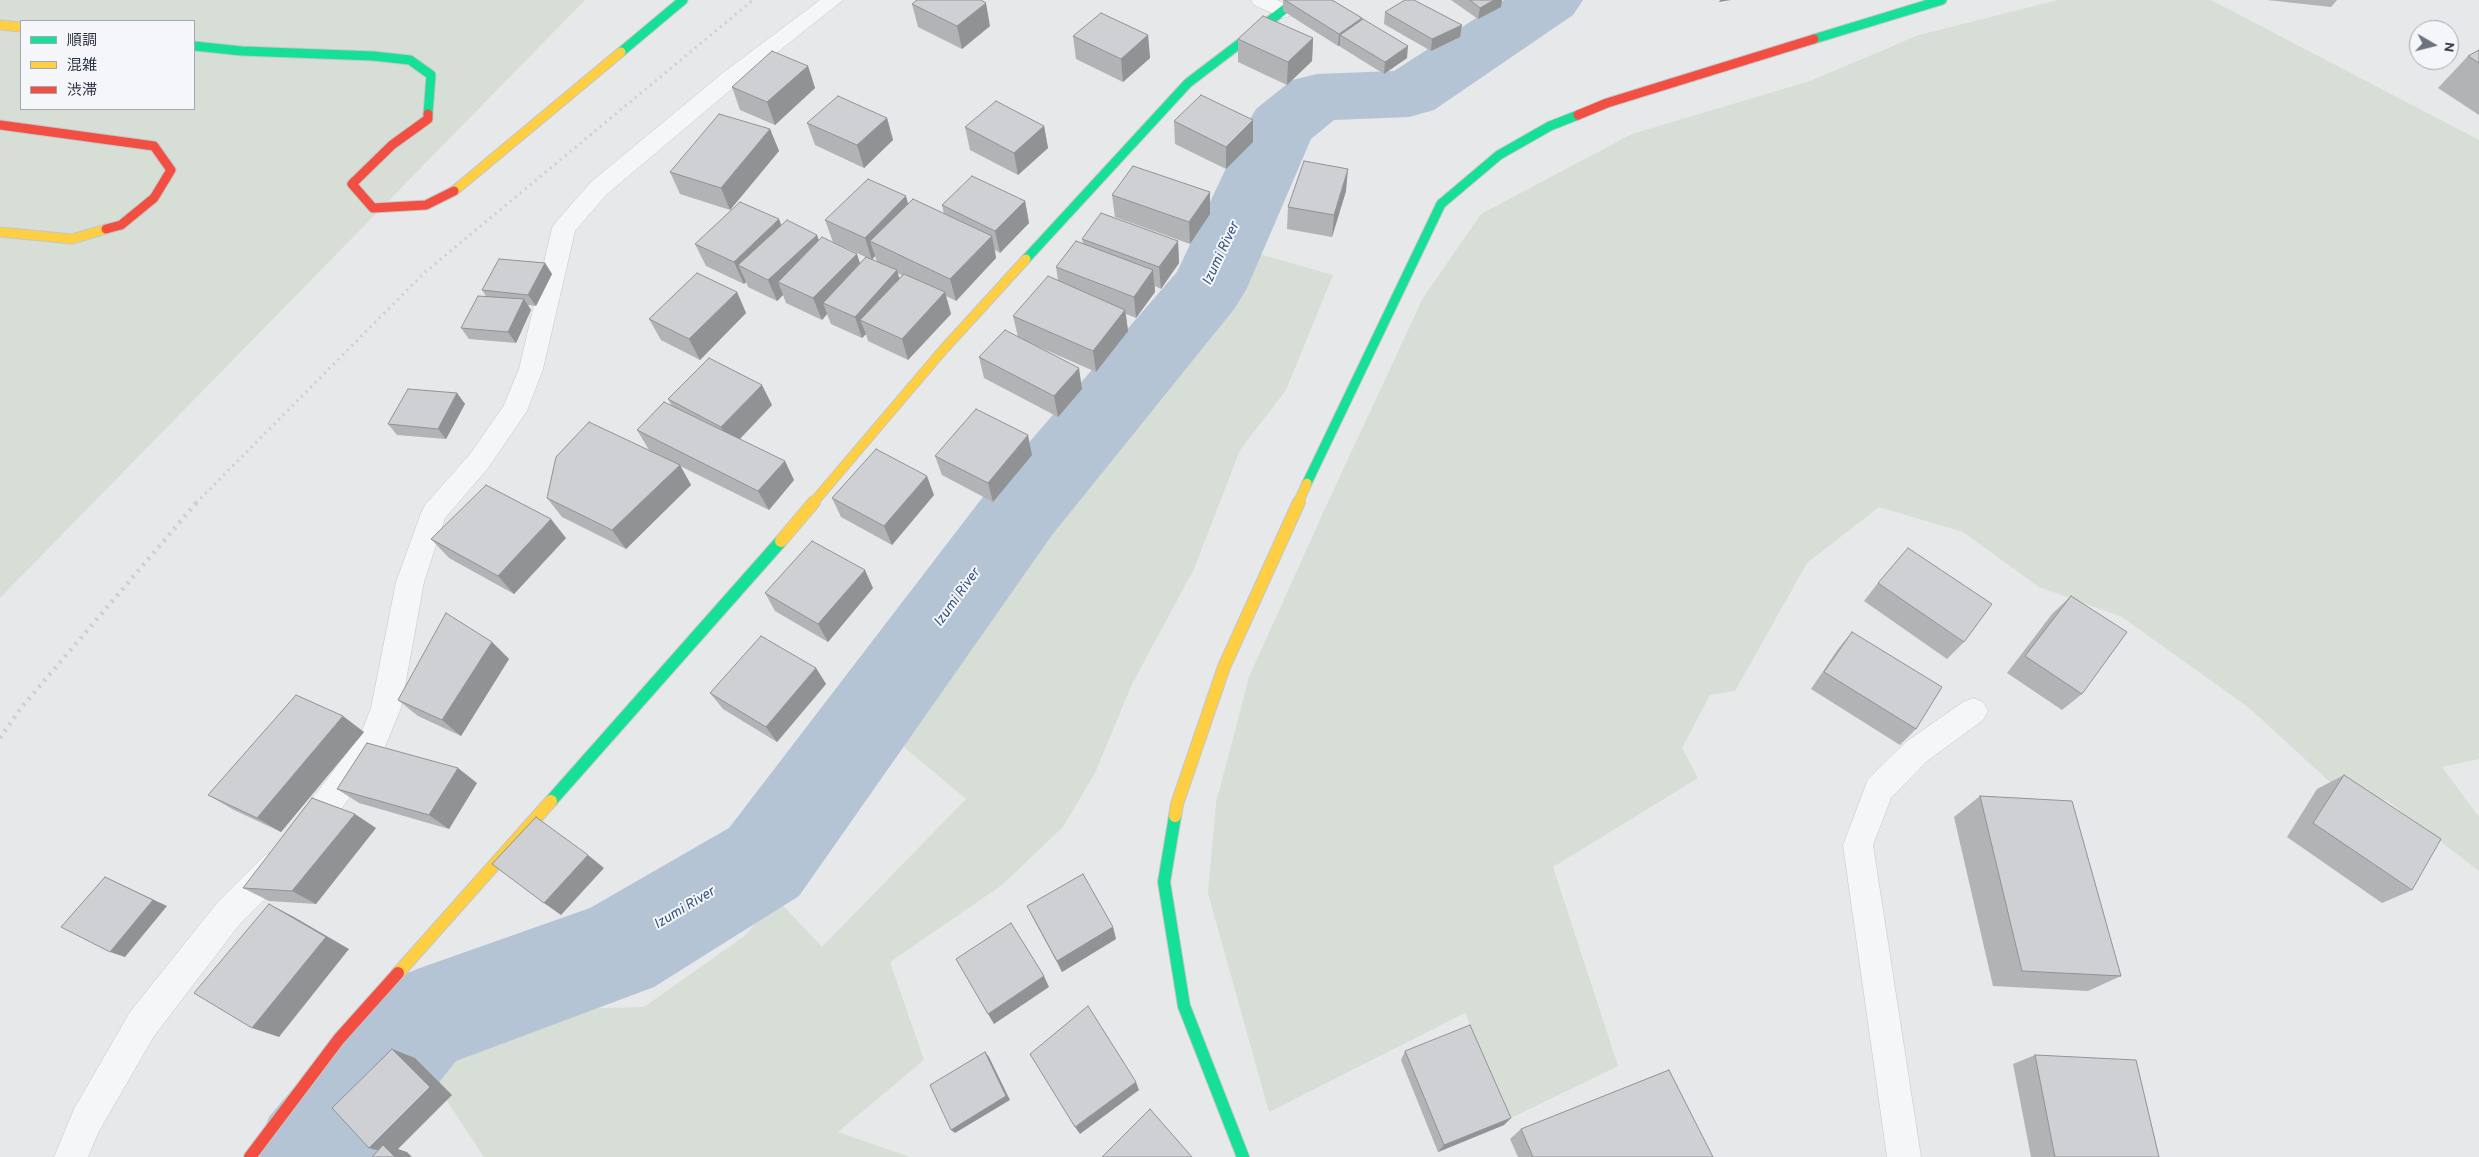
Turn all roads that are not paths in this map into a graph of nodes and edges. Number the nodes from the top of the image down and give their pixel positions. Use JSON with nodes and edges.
{"nodes":[{"id":1,"x":683,"y":0,"type":"edge"},
{"id":2,"x":833,"y":0,"type":"edge"},
{"id":3,"x":1262,"y":0,"type":"edge"},
{"id":4,"x":1942,"y":0,"type":"edge"},
{"id":5,"x":1290,"y":5,"type":"edge"},
{"id":6,"x":0,"y":25,"type":"edge"},
{"id":7,"x":20,"y":26,"type":"edge"},
{"id":8,"x":195,"y":46,"type":"edge"},
{"id":9,"x":0,"y":125,"type":"edge"},
{"id":10,"x":0,"y":232,"type":"edge"},
{"id":11,"x":1973,"y":711,"type":"dead end"},
{"id":12,"x":1238,"y":1154,"type":"edge"},
{"id":13,"x":71,"y":1157,"type":"edge"},
{"id":14,"x":250,"y":1157,"type":"edge"},
{"id":15,"x":1904,"y":1157,"type":"edge"}],
"edges":[{"from":1,"to":8,"type":"street"},
{"from":2,"to":13,"type":"street"},
{"from":3,"to":5,"type":"street"},
{"from":4,"to":12,"type":"street"},
{"from":5,"to":14,"type":"street"},
{"from":6,"to":7,"type":"street"},
{"from":9,"to":10,"type":"street"},
{"from":11,"to":15,"type":"street"}]}
